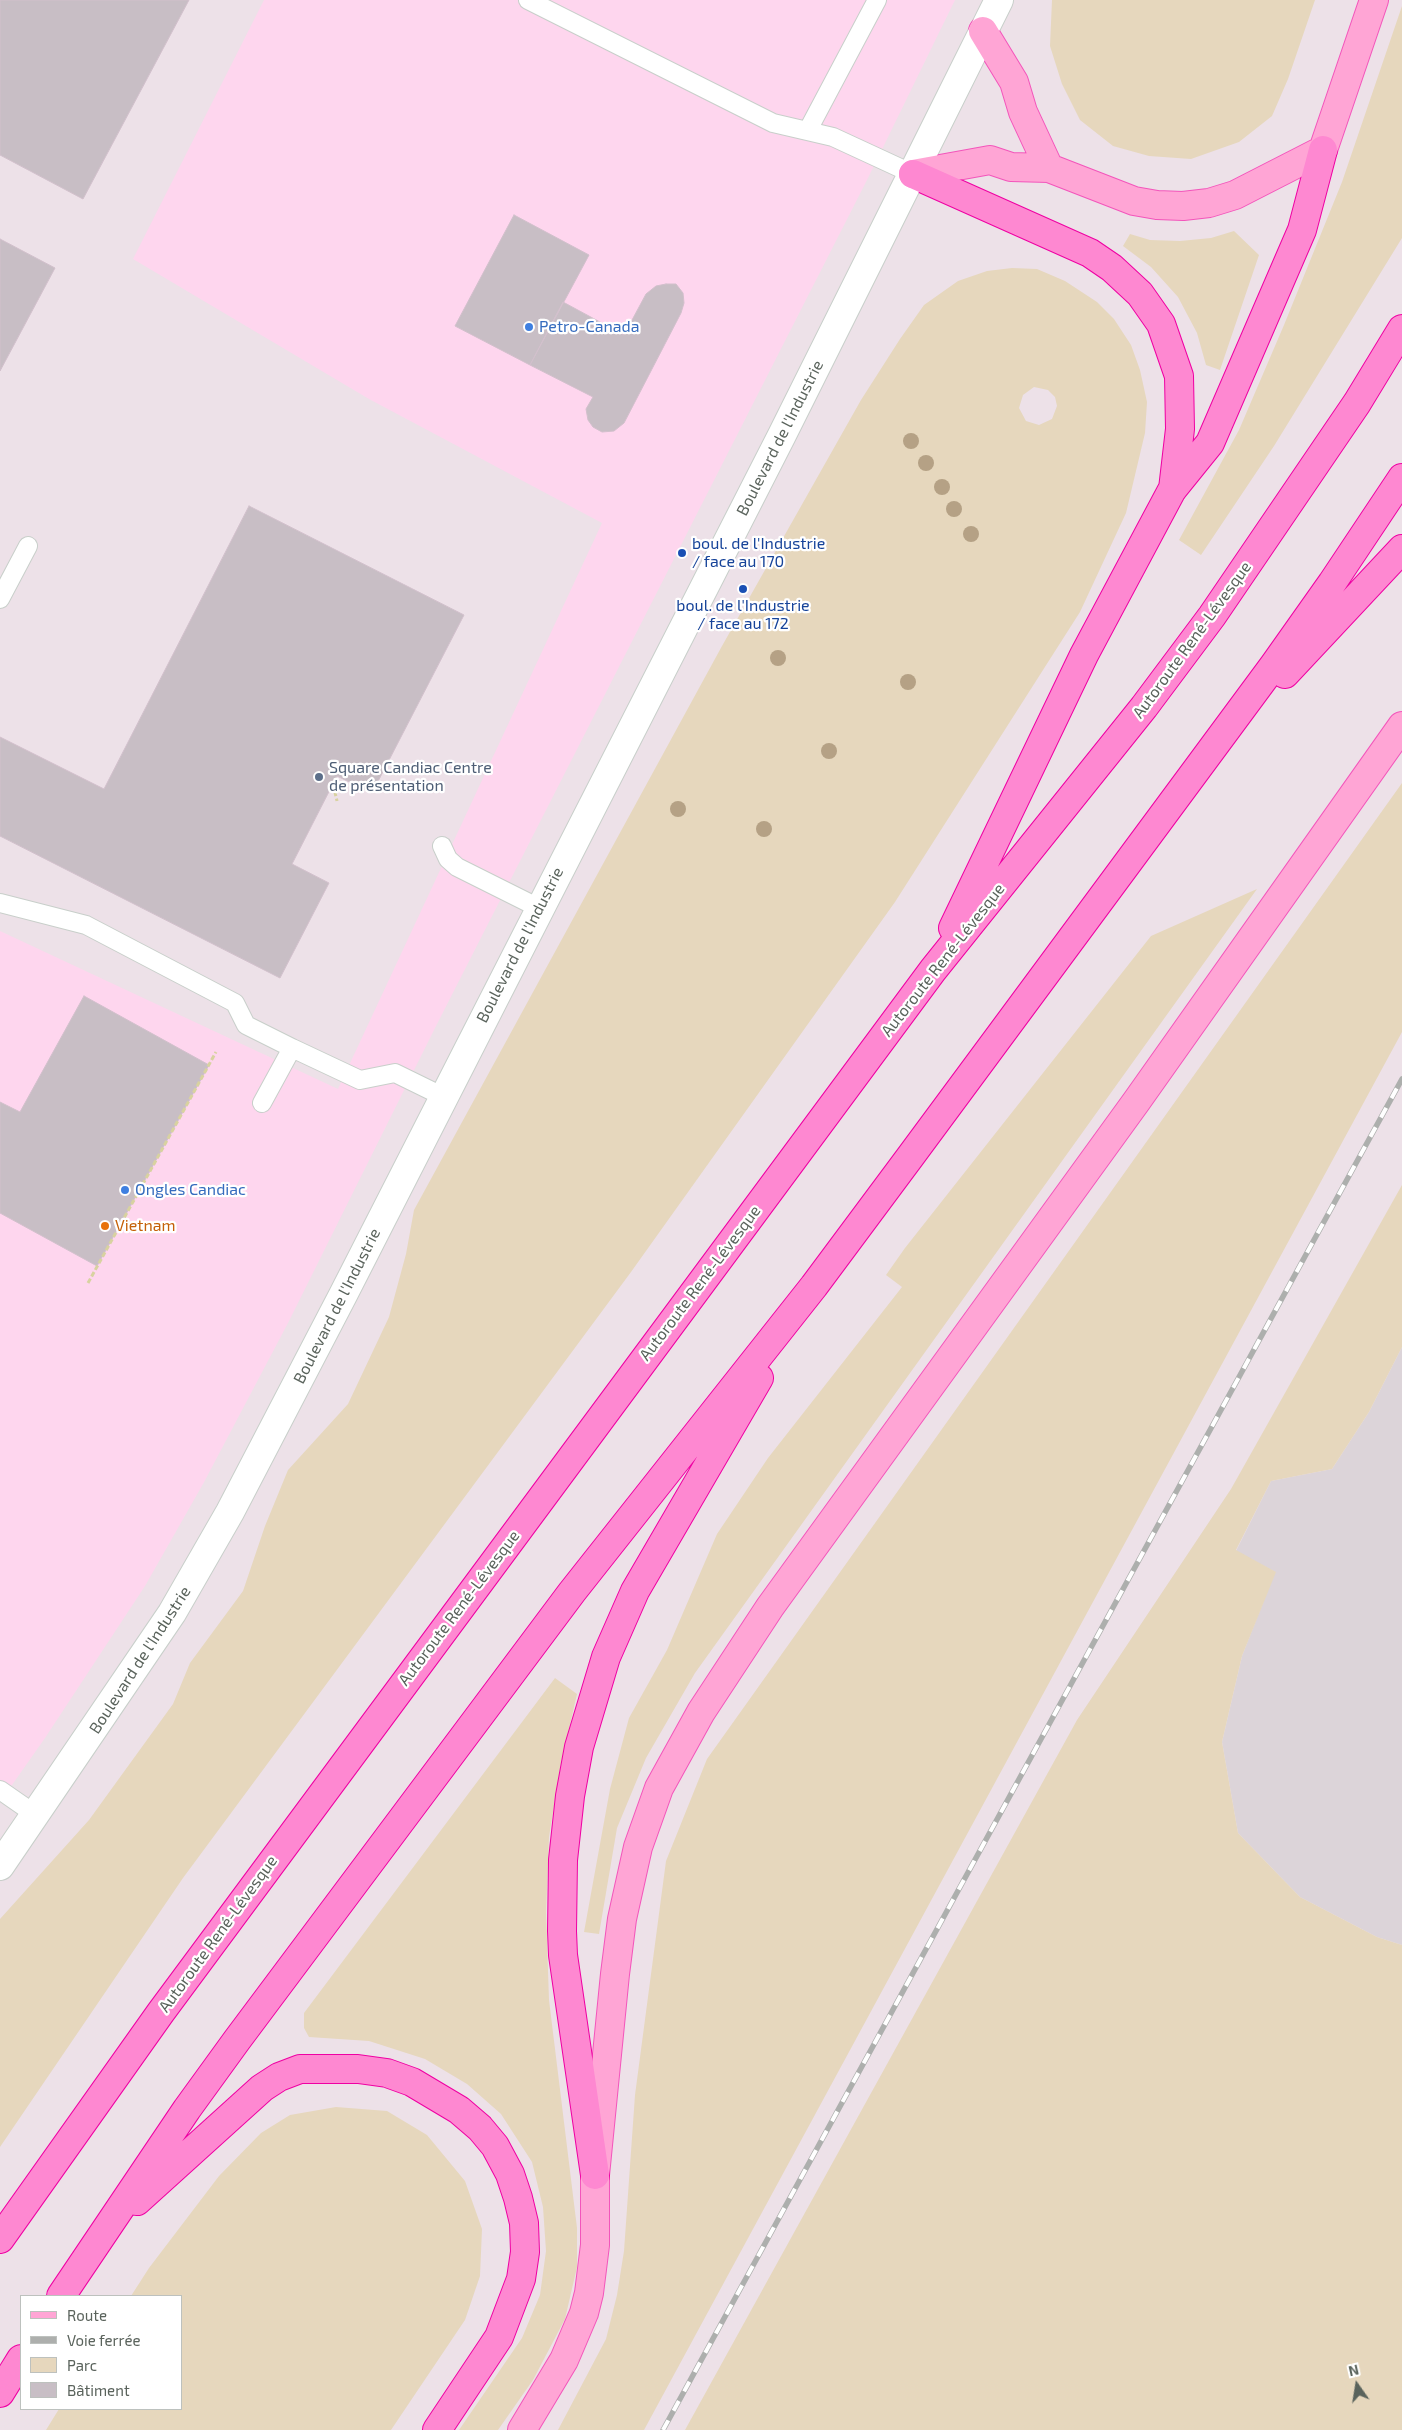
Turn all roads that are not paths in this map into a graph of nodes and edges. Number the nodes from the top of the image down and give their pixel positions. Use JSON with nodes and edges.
{"nodes":[{"id":1,"x":528,"y":0,"type":"edge"},
{"id":2,"x":877,"y":0,"type":"edge"},
{"id":3,"x":999,"y":0,"type":"edge"},
{"id":4,"x":1374,"y":0,"type":"edge"},
{"id":5,"x":983,"y":31,"type":"junction"},
{"id":6,"x":808,"y":130,"type":"junction"},
{"id":7,"x":1323,"y":150,"type":"junction"},
{"id":8,"x":1049,"y":168,"type":"junction"},
{"id":9,"x":913,"y":174,"type":"junction"},
{"id":10,"x":1402,"y":329,"type":"edge"},
{"id":11,"x":1402,"y":478,"type":"edge"},
{"id":12,"x":1172,"y":490,"type":"junction"},
{"id":13,"x":28,"y":546,"type":"dead end"},
{"id":14,"x":1402,"y":549,"type":"edge"},
{"id":15,"x":0,"y":599,"type":"edge"},
{"id":16,"x":1402,"y":726,"type":"edge"},
{"id":17,"x":1198,"y":766,"type":"junction"},
{"id":18,"x":442,"y":846,"type":"dead end"},
{"id":19,"x":0,"y":903,"type":"edge"},
{"id":20,"x":539,"y":908,"type":"junction"},
{"id":21,"x":933,"y":970,"type":"junction"},
{"id":22,"x":292,"y":1048,"type":"junction"},
{"id":23,"x":444,"y":1096,"type":"junction"},
{"id":24,"x":262,"y":1103,"type":"dead end"},
{"id":25,"x":814,"y":1286,"type":"junction"},
{"id":26,"x":0,"y":1790,"type":"edge"},
{"id":27,"x":36,"y":1815,"type":"junction"},
{"id":28,"x":0,"y":1866,"type":"edge"},
{"id":29,"x":595,"y":2175,"type":"junction"},
{"id":30,"x":103,"y":2233,"type":"junction"},
{"id":31,"x":0,"y":2240,"type":"edge"},
{"id":32,"x":62,"y":2295,"type":"edge"},
{"id":33,"x":20,"y":2361,"type":"edge"},
{"id":34,"x":0,"y":2393,"type":"edge"},
{"id":35,"x":437,"y":2430,"type":"edge"},
{"id":36,"x":522,"y":2430,"type":"edge"}],
"edges":[{"from":1,"to":6,"type":"lane"},
{"from":2,"to":6,"type":"lane"},
{"from":3,"to":5,"type":"street","name":"Boulevard de l'Industrie"},
{"from":4,"to":7,"type":"main road"},
{"from":5,"to":8,"type":"main road"},
{"from":5,"to":9,"type":"street","name":"Boulevard de l'Industrie"},
{"from":6,"to":9,"type":"lane"},
{"from":7,"to":8,"type":"main road"},
{"from":7,"to":12,"type":"highway"},
{"from":8,"to":9,"type":"main road"},
{"from":9,"to":12,"type":"highway"},
{"from":9,"to":20,"type":"street","name":"Boulevard de l'Industrie"},
{"from":10,"to":21,"type":"highway","name":"Autoroute René-Lévesque"},
{"from":11,"to":17,"type":"highway"},
{"from":12,"to":21,"type":"highway"},
{"from":13,"to":15,"type":"lane"},
{"from":14,"to":17,"type":"highway"},
{"from":16,"to":29,"type":"main road"},
{"from":17,"to":25,"type":"highway"},
{"from":18,"to":20,"type":"lane"},
{"from":19,"to":22,"type":"lane"},
{"from":20,"to":23,"type":"street","name":"Boulevard de l'Industrie"},
{"from":21,"to":31,"type":"highway","name":"Autoroute René-Lévesque"},
{"from":22,"to":23,"type":"lane"},
{"from":22,"to":24,"type":"lane"},
{"from":23,"to":27,"type":"street","name":"Boulevard de l'Industrie"},
{"from":25,"to":29,"type":"highway"},
{"from":25,"to":30,"type":"highway"},
{"from":26,"to":27,"type":"lane"},
{"from":27,"to":28,"type":"street","name":"Boulevard de l'Industrie"},
{"from":29,"to":36,"type":"main road"},
{"from":30,"to":32,"type":"highway"},
{"from":30,"to":35,"type":"highway"},
{"from":33,"to":34,"type":"highway"}]}
